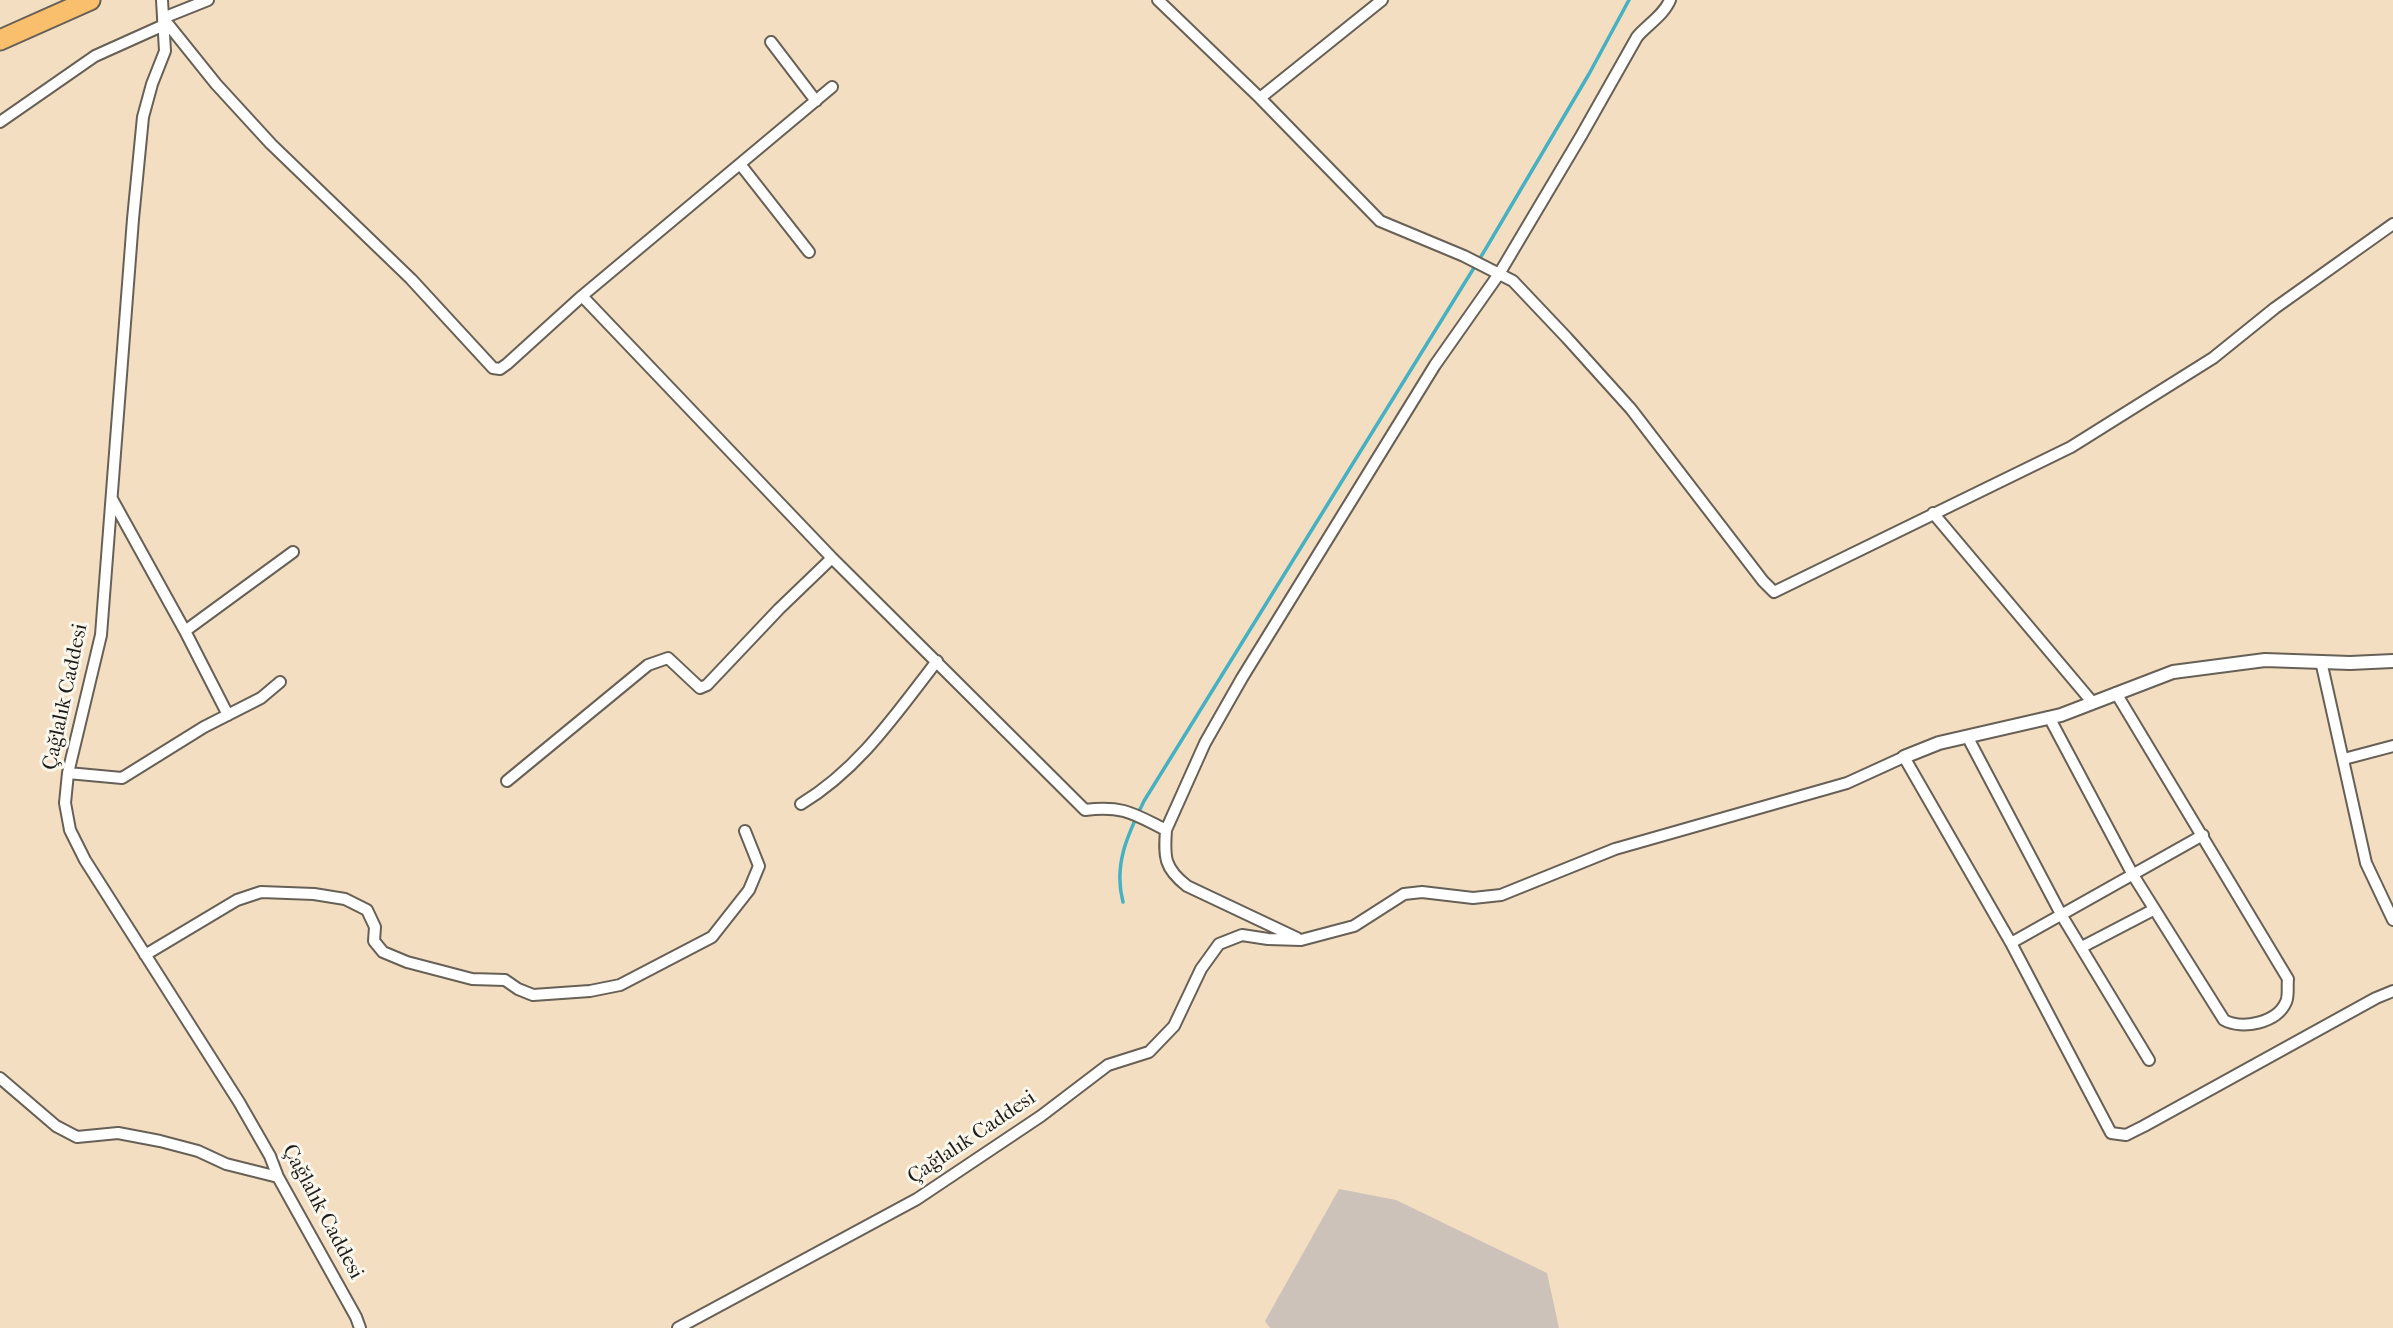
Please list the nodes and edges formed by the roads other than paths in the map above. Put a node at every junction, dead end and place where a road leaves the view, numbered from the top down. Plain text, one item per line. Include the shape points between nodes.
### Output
1 (90, 0) edge
2 (162, 0) edge
3 (208, 0) edge
4 (1158, 0) edge
5 (1382, 0) edge
6 (1670, 0) edge
7 (164, 22) junction
8 (0, 40) edge
9 (772, 42) dead end
10 (832, 87) dead end
11 (1260, 98) junction
12 (816, 102) junction
13 (0, 122) edge
14 (740, 164) junction
15 (2393, 225) edge
16 (809, 252) dead end
17 (1495, 271) junction
18 (582, 296) junction
19 (112, 499) junction
20 (1933, 513) junction
21 (293, 552) dead end
22 (832, 558) junction
23 (185, 631) junction
24 (2321, 661) junction
25 (2393, 661) edge
26 (937, 662) junction
27 (280, 682) dead end
28 (2116, 693) junction
29 (2093, 703) junction
30 (228, 715) junction
31 (2049, 717) junction
32 (1967, 736) junction
33 (2393, 746) edge
34 (1904, 757) junction
35 (2344, 759) junction
36 (68, 773) junction
37 (507, 781) dead end
38 (801, 804) dead end
39 (1166, 830) junction
40 (745, 831) dead end
41 (2203, 835) junction
42 (2133, 875) junction
43 (2153, 910) junction
44 (2062, 916) junction
45 (2393, 920) edge
46 (1301, 940) junction
47 (2011, 943) junction
48 (2082, 947) junction
49 (145, 955) junction
50 (2393, 991) edge
51 (2149, 1060) dead end
52 (0, 1078) edge
53 (278, 1177) junction
54 (360, 1328) edge
55 (678, 1328) edge

1 - 8 highway
2 - 7 street, Çağlalık Caddesi
3 - 7 street
4 - 11 street
5 - 11 street
6 - 17 street via 1637,37
7 - 13 street via 96,56
7 - 18 street via 271,144 411,279 493,368 500,369
7 - 19 street, Çağlalık Caddesi via 165,51 143,117
9 - 12 street
10 - 12 street
11 - 17 street via 1380,221
12 - 14 street
14 - 16 street
14 - 18 street
15 - 20 street via 2213,358 2082,440
17 - 20 street via 1522,290 1622,399 1774,592
17 - 39 street via 1242,678 1205,743
18 - 22 street
19 - 23 street
19 - 36 street, Çağlalık Caddesi via 101,635
20 - 29 street
21 - 23 street
22 - 26 street
22 - 37 street via 707,685 700,688 668,659 648,665
23 - 30 street
24 - 25 street
24 - 28 street via 2205,666 2173,672
24 - 35 street
26 - 38 street via 848,769
26 - 39 street via 1085,810 1122,809
27 - 30 street
28 - 29 street
28 - 41 street
29 - 31 street
30 - 36 street via 122,778
31 - 32 street
31 - 42 street
32 - 34 street
32 - 44 street
33 - 35 street
34 - 46 street via 1847,783 1615,849 1501,895 1404,894 1354,926
34 - 47 street
35 - 45 street via 2366,863
36 - 49 street, Çağlalık Caddesi via 65,803 70,830
39 - 46 street via 1164,857 1187,886
40 - 49 street via 758,866 749,890 712,937 620,985 533,995 505,980 472,979 407,962 383,952 374,941 375,927 367,911 345,899 314,894 261,892 237,900
41 - 42 street
41 - 43 street via 2288,979 2287,1001 2277,1014 2250,1025 2224,1020
42 - 43 street
42 - 44 street
43 - 48 street
44 - 47 street
44 - 48 street
46 - 55 street, Çağlalık Caddesi via 1241,935 1219,944 1201,969 1174,1026 1149,1052 1108,1065 917,1199
47 - 50 street via 2111,1133 2126,1135
48 - 51 street
49 - 53 street, Çağlalık Caddesi via 239,1102
52 - 53 street via 56,1126 77,1137 118,1133 160,1141
53 - 54 street, Çağlalık Caddesi

